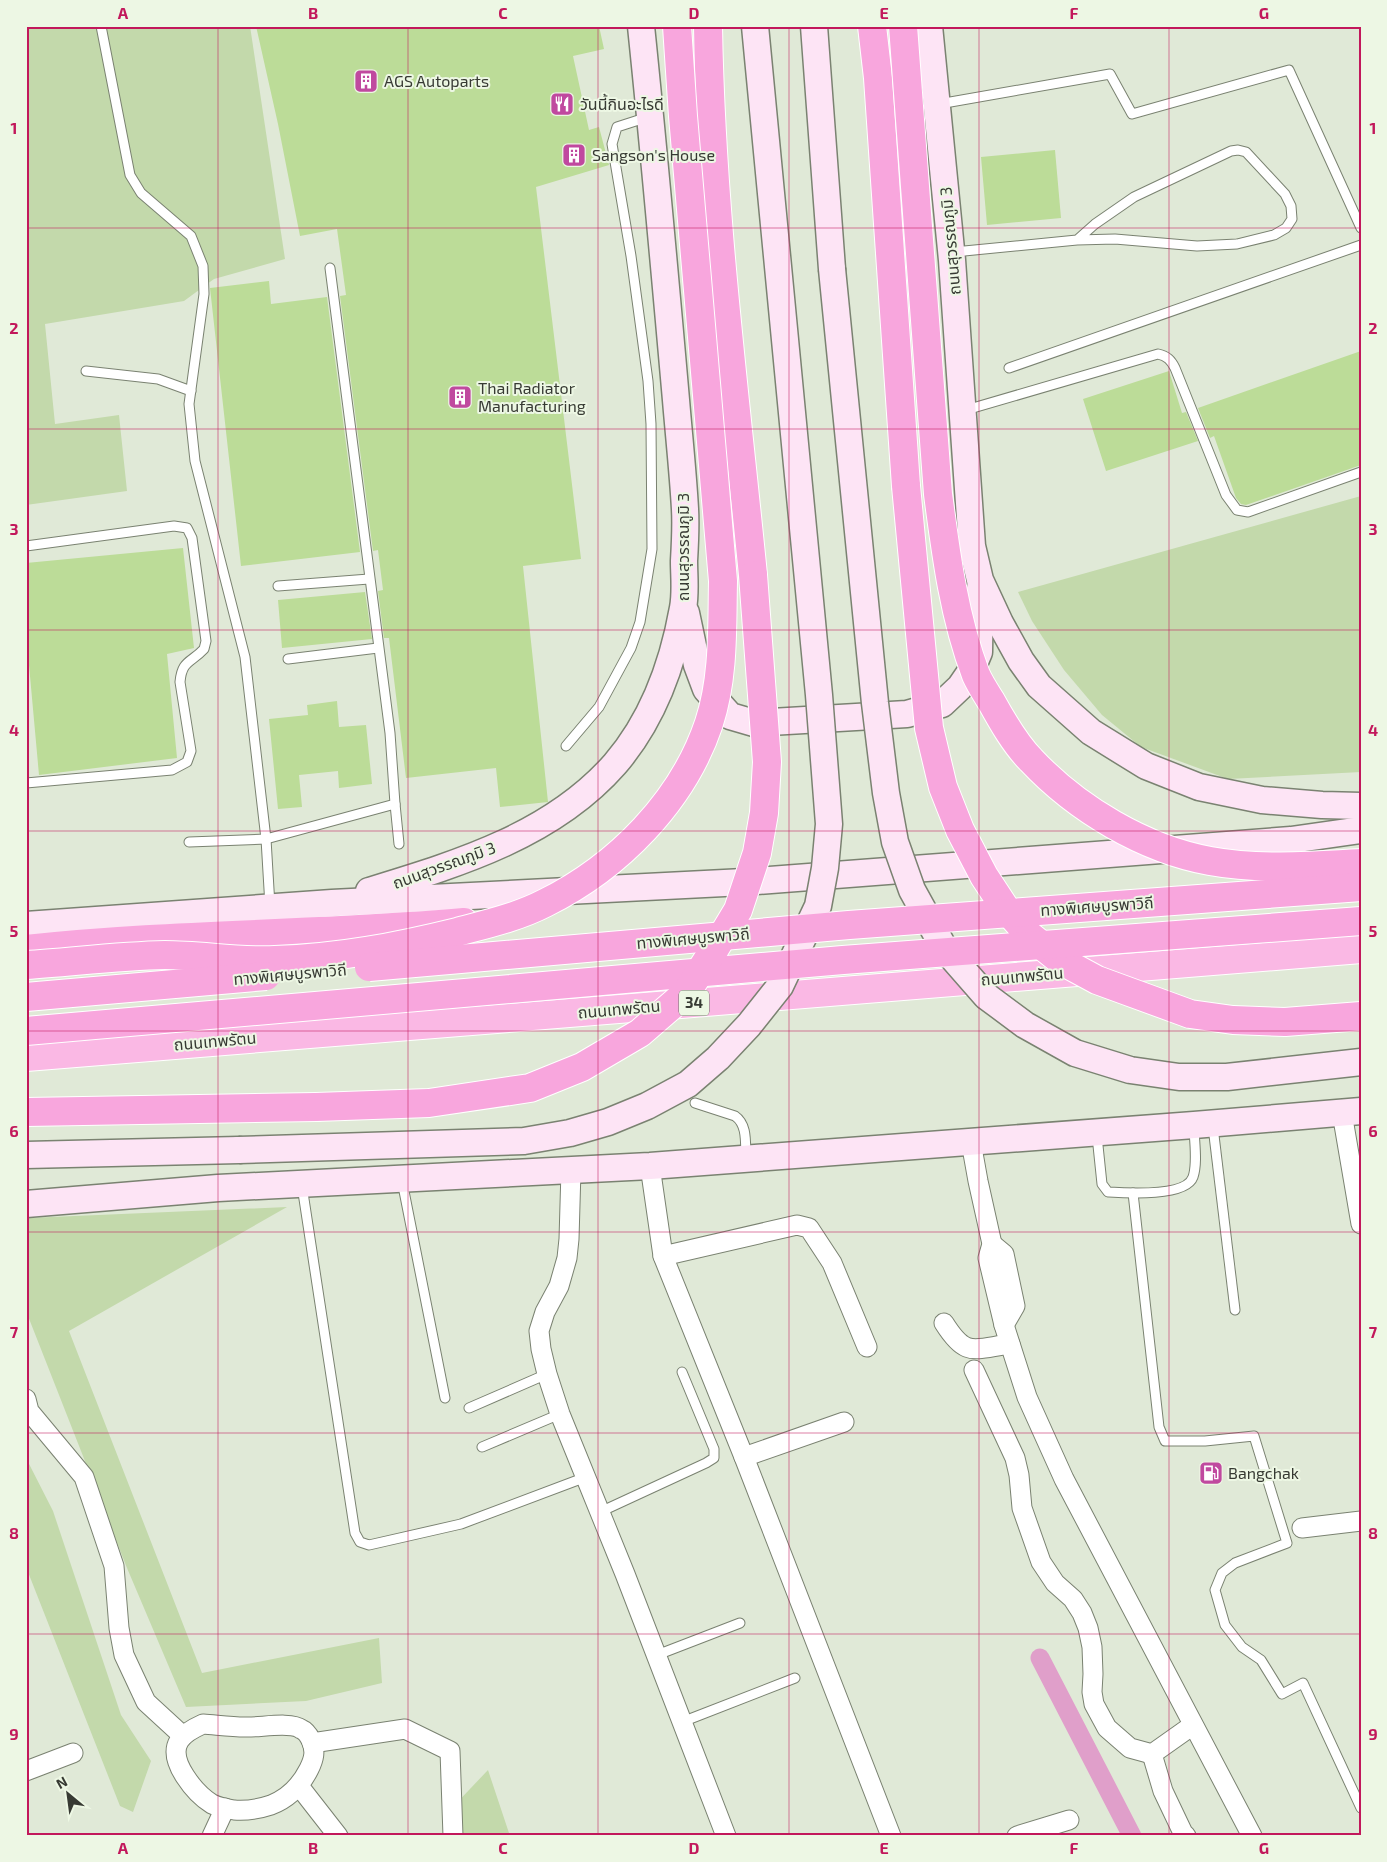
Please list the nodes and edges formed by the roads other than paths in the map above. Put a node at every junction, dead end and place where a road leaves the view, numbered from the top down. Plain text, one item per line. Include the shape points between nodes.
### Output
1 (101, 26) edge
2 (641, 26) edge
3 (677, 26) edge
4 (708, 26) edge
5 (755, 26) edge
6 (814, 26) edge
7 (872, 26) edge
8 (903, 26) edge
9 (929, 26) edge
10 (937, 104) junction
11 (651, 116) junction
12 (1361, 228) edge
13 (1078, 240) junction
14 (1361, 245) edge
15 (952, 252) junction
16 (330, 268) dead end
17 (1009, 368) dead end
18 (86, 371) dead end
19 (191, 391) junction
20 (962, 411) junction
21 (1361, 472) edge
22 (26, 546) edge
23 (369, 579) junction
24 (980, 580) junction
25 (278, 586) dead end
26 (684, 605) junction
27 (378, 648) junction
28 (288, 659) dead end
29 (566, 746) dead end
30 (26, 782) edge
31 (395, 804) junction
32 (1361, 806) edge
33 (1361, 830) edge
34 (266, 839) junction
35 (189, 842) dead end
36 (399, 844) dead end
37 (1361, 863) edge
38 (1361, 887) edge
39 (332, 903) junction
40 (270, 906) junction
41 (516, 915) junction
42 (1361, 921) edge
43 (26, 925) edge
44 (26, 949) edge
45 (1361, 949) edge
46 (26, 965) edge
47 (26, 993) edge
48 (26, 997) edge
49 (1361, 1016) edge
50 (26, 1031) edge
51 (26, 1057) edge
52 (1361, 1062) edge
53 (695, 1103) dead end
54 (26, 1112) edge
55 (1351, 1112) edge
56 (1203, 1125) junction
57 (1096, 1133) junction
58 (971, 1142) junction
59 (26, 1155) edge
60 (746, 1158) junction
61 (650, 1166) junction
62 (571, 1170) junction
63 (401, 1179) junction
64 (302, 1184) junction
65 (1132, 1194) junction
66 (26, 1204) edge
67 (1361, 1224) edge
68 (663, 1256) junction
69 (1235, 1310) dead end
70 (944, 1323) dead end
71 (1010, 1344) junction
72 (867, 1347) dead end
73 (974, 1370) dead end
74 (682, 1372) dead end
75 (547, 1374) junction
76 (445, 1398) dead end
77 (26, 1399) edge
78 (469, 1408) dead end
79 (560, 1414) junction
80 (844, 1422) dead end
81 (482, 1447) dead end
82 (744, 1457) junction
83 (586, 1477) junction
84 (600, 1512) junction
85 (1361, 1521) edge
86 (1302, 1528) dead end
87 (740, 1623) dead end
88 (656, 1655) junction
89 (795, 1678) dead end
90 (682, 1722) junction
91 (1194, 1725) junction
92 (183, 1736) junction
93 (312, 1743) junction
94 (73, 1753) dead end
95 (1152, 1754) junction
96 (26, 1771) edge
97 (299, 1786) junction
98 (225, 1808) junction
99 (1361, 1808) edge
100 (1070, 1820) dead end
101 (212, 1836) edge
102 (338, 1836) edge
103 (453, 1836) edge
104 (726, 1836) edge
105 (890, 1836) edge
106 (1018, 1836) edge
107 (1186, 1836) edge
108 (1252, 1836) edge

1 - 19 lane via 130,175 141,193 191,236 203,266 204,294
2 - 11 main road, ถนนสุวรรณภูมิ 3
3 - 41 highway, bridge via 723,581 722,655 716,692 696,755 662,809 619,853 592,874 545,903
4 - 54 highway, bridge via 716,187 753,575 767,762 764,813 756,853 738,910 714,950 686,993 640,1033 582,1067 530,1088 429,1103
5 - 59 main road, bridge via 829,824 818,906 780,986 749,1025 688,1084 647,1106 570,1133 524,1141
6 - 52 main road, bridge via 832,269 875,704 895,842 912,890 944,948 986,996 1024,1025 1075,1053 1130,1070 1179,1077 1227,1077
7 - 49 highway, bridge via 906,486 929,728 942,787 960,830 1005,908 1030,936 1060,960 1097,980 1190,1014 1233,1020 1285,1022
8 - 37 highway, bridge via 938,494 958,614 977,676 1001,719 1030,760 1064,790 1130,833 1177,853 1210,861 1268,866
9 - 10 main road, ถนนสุวรรณภูมิ 3
10 - 12 lane via 1110,74 1132,114 1289,70
10 - 15 main road, ถนนสุวรรณภูมิ 3
11 - 26 main road, ถนนสุวรรณภูมิ 3 via 685,510
11 - 29 lane via 617,127 612,144 648,381 652,548 640,622 631,648 599,707
13 - 13 lane via 1198,246 1238,244 1286,228 1292,219 1291,206 1285,194 1246,152 1231,151 1134,197
13 - 15 lane
14 - 17 lane
15 - 20 main road, ถนนสุวรรณภูมิ 3
16 - 23 lane
18 - 19 lane via 158,379
19 - 34 lane via 189,404 195,461 245,657
20 - 21 lane via 1158,354 1171,360 1226,495 1237,510 1248,512
20 - 24 main road, ถนนสุวรรณภูมิ 3 via 972,546
22 - 30 lane via 174,526 187,528 192,538 206,640 204,649 184,665 181,673 191,750 187,762 172,770
23 - 25 lane
23 - 27 lane
24 - 26 main road via 979,652 971,670 960,687 942,704 907,714 754,723 730,716 706,689 697,665
24 - 32 main road, ถนนสุวรรณภูมิ 3 via 1021,661 1039,686 1091,732 1146,766 1200,787 1262,800
26 - 39 main road, ถนนสุวรรณภูมิ 3 via 672,660 652,707 615,764 581,797 542,824 496,847 444,868
27 - 28 lane
27 - 31 lane via 390,733
31 - 34 lane
31 - 36 lane
33 - 39 main road via 1291,840 744,882
34 - 35 lane
34 - 40 lane
38 - 47 highway
38 - 48 highway, ทางพิเศษบูรพาวิถี, bridge via 849,925
39 - 40 main road
40 - 43 main road
41 - 44 highway, bridge via 426,925 154,938
41 - 46 highway, bridge via 414,942 335,956 255,961 167,955
42 - 50 highway, ทางพิเศษบูรพาวิถี, bridge via 843,960
45 - 51 highway, ถนนเทพรัตน / 34
53 - 60 lane via 735,1116 742,1122
55 - 56 main road
55 - 67 street
56 - 57 main road
56 - 65 lane via 1192,1180 1172,1190
56 - 69 lane
57 - 58 main road
57 - 65 lane via 1102,1184 1108,1192
58 - 60 main road
58 - 71 street via 992,1244 988,1258
60 - 61 main road
61 - 62 main road
61 - 68 street
62 - 63 main road
62 - 75 street via 567,1258 559,1286 539,1331
63 - 64 main road
63 - 76 lane
64 - 66 main road
64 - 83 lane via 354,1533 360,1542 369,1545 462,1524
65 - 99 lane via 1159,1427 1165,1441 1254,1436 1287,1542 1235,1563 1222,1573 1215,1590 1225,1625 1242,1646 1261,1660 1282,1694 1303,1683
68 - 72 street via 797,1225 809,1228 832,1263
68 - 82 street
70 - 71 street via 955,1340 971,1349
71 - 91 street via 1027,1396 1050,1449
73 - 95 street via 1014,1458 1022,1508 1041,1562 1055,1583 1073,1599 1088,1628 1094,1704 1107,1728 1130,1748
74 - 84 lane via 714,1449 714,1458
75 - 78 lane
75 - 79 street
77 - 92 street via 30,1411 84,1477 114,1566 118,1628 124,1655 146,1702
79 - 81 lane
79 - 83 street
80 - 82 street
82 - 105 street
83 - 84 street
84 - 88 street
85 - 86 street
87 - 88 lane
88 - 90 street
89 - 90 lane
90 - 104 street
91 - 95 street
91 - 108 street
92 - 93 street via 203,1724 246,1727 290,1725 301,1728
92 - 98 street via 176,1748 182,1772 200,1794
93 - 97 street via 315,1752 312,1762
93 - 103 street via 406,1729 450,1750
94 - 96 street
95 - 107 street via 1163,1791
97 - 98 street via 278,1802 260,1808
97 - 102 street
98 - 101 street
100 - 106 street

